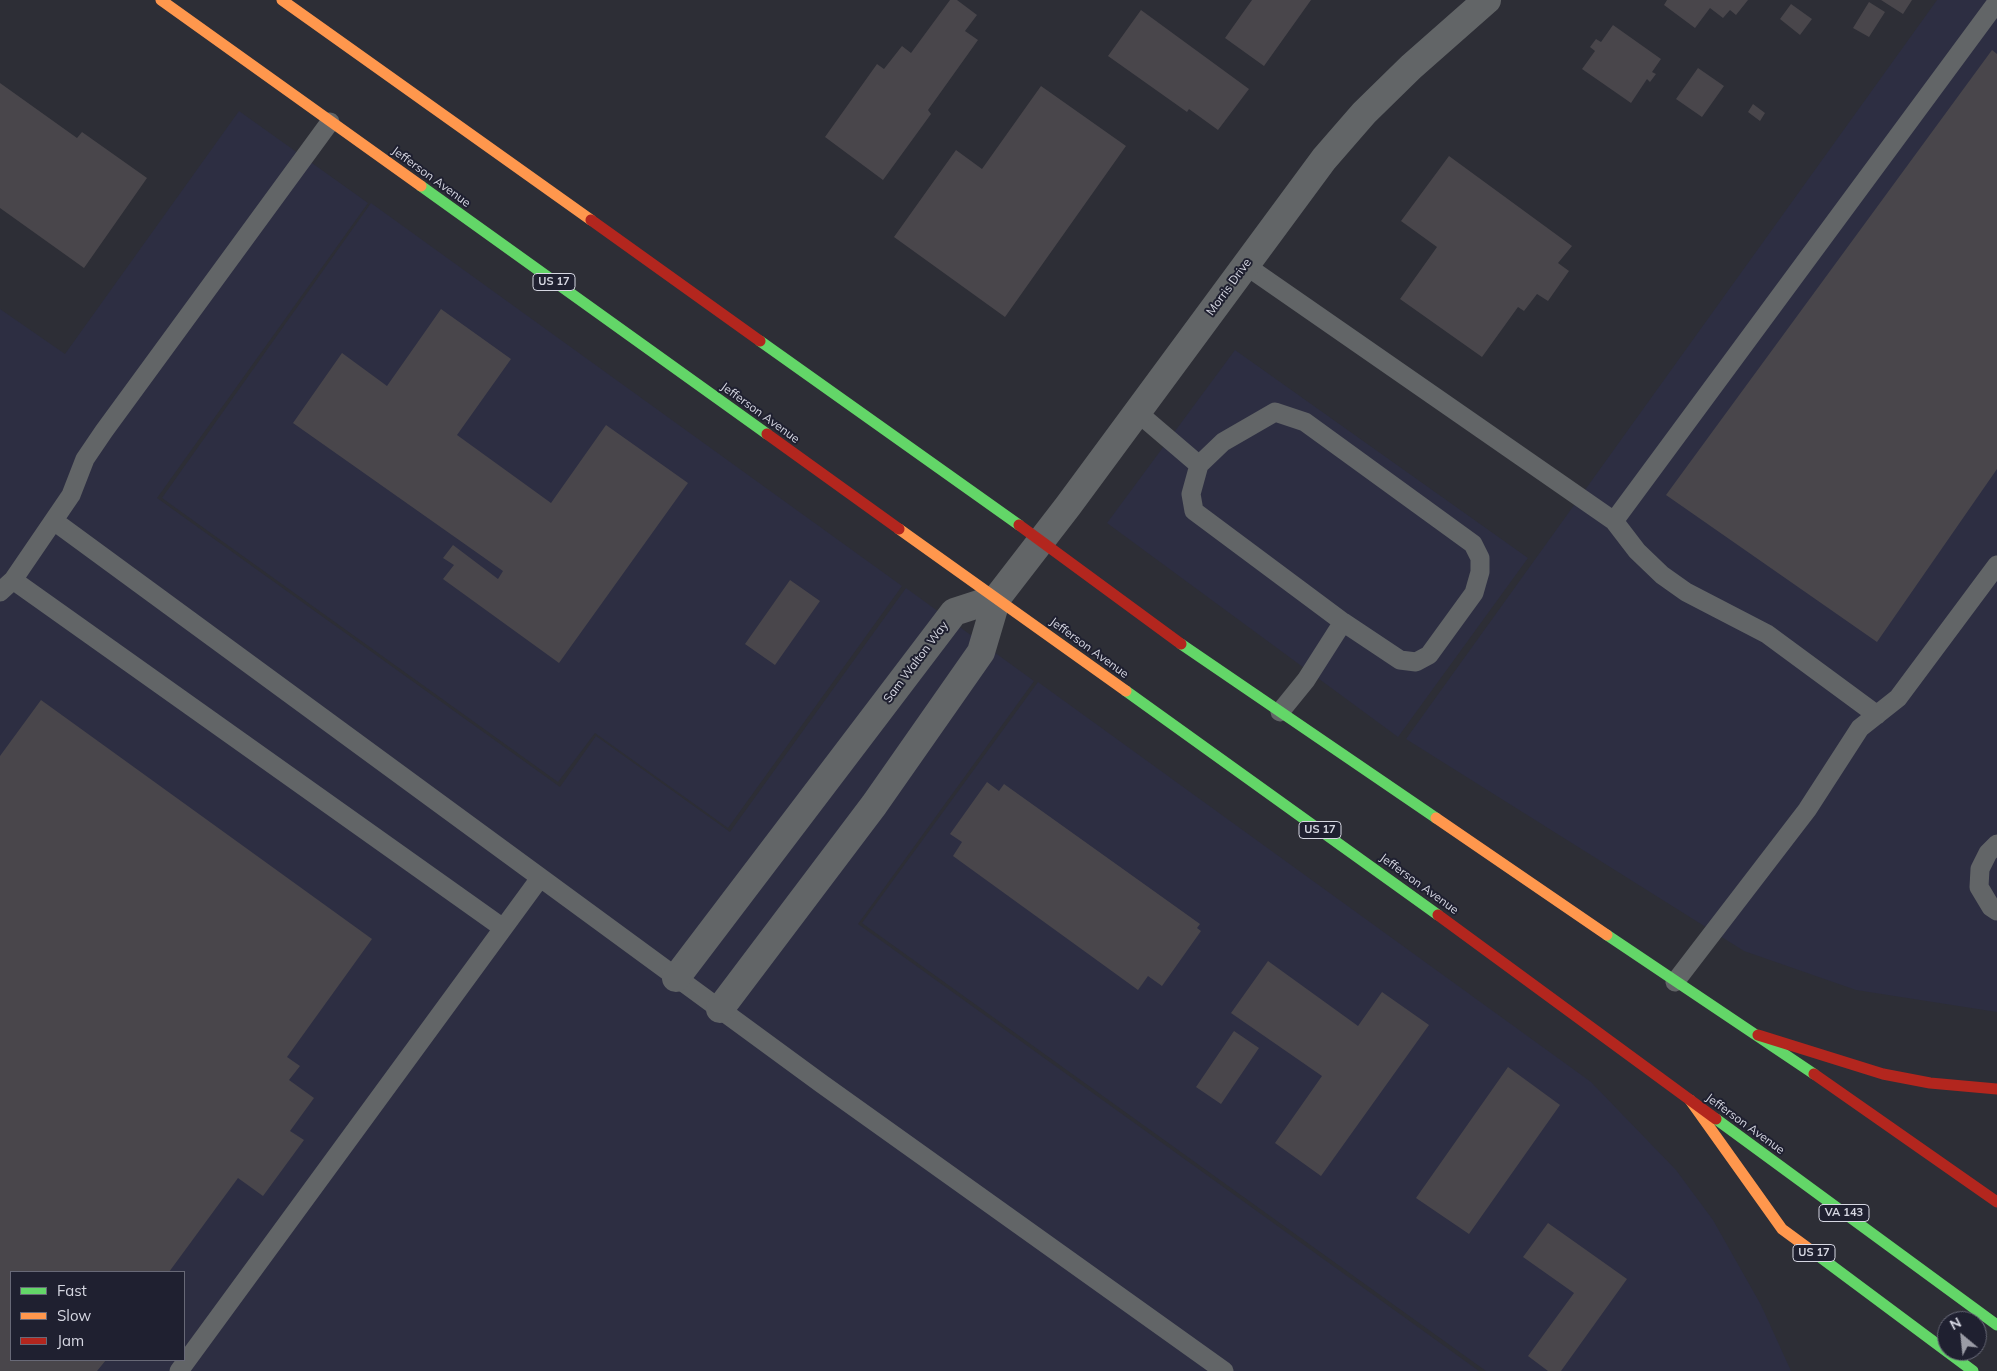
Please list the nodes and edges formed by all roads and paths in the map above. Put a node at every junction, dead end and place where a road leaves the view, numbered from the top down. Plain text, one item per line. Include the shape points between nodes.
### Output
1 (161, 0) edge
2 (282, 0) edge
3 (1487, 0) edge
4 (1997, 2) edge
5 (330, 122) junction
6 (1245, 265) junction
7 (1137, 412) junction
8 (1199, 465) junction
9 (54, 521) junction
10 (1614, 521) junction
11 (1041, 542) junction
12 (1997, 565) edge
13 (6, 586) edge
14 (996, 598) junction
15 (1343, 622) junction
16 (1280, 712) junction
17 (1877, 715) junction
18 (1997, 844) edge
19 (540, 878) junction
20 (1997, 912) edge
21 (503, 928) junction
22 (676, 978) junction
23 (1675, 982) junction
24 (720, 1010) junction
25 (1758, 1035) junction
26 (1997, 1089) edge
27 (1690, 1100) junction
28 (1997, 1202) edge
29 (1997, 1325) edge
30 (179, 1371) edge
31 (1224, 1371) edge
32 (1973, 1371) edge

1 - 5 main road, Jefferson Avenue / US 17
2 - 11 main road
3 - 6 street, Morris Drive via 1411,66 1364,113 1324,159
4 - 10 lane
5 - 9 lane via 104,431 85,459 71,496
5 - 14 main road, Jefferson Avenue / US 17
6 - 7 street, Morris Drive
6 - 10 lane
7 - 8 lane
7 - 11 street, Morris Drive
8 - 15 lane via 1190,494 1194,511
8 - 15 lane via 1223,442 1275,412 1305,422 1472,544 1480,558 1474,593 1429,655 1416,662 1400,660
9 - 13 lane
9 - 19 lane
10 - 17 lane via 1662,576 1686,592 1768,634
11 - 14 street, Morris Drive
11 - 16 main road
12 - 17 lane via 1898,698
13 - 21 lane
14 - 22 street, Sam Walton Way via 954,612
14 - 24 street via 981,652 874,805
14 - 27 main road, Jefferson Avenue / US 17
15 - 16 lane via 1306,680
16 - 23 main road
17 - 23 lane via 1860,728 1807,810
18 - 20 lane via 1980,869 1979,887 1990,907
19 - 21 lane
19 - 22 lane
21 - 30 lane
22 - 24 lane
23 - 25 main road
24 - 31 lane
25 - 26 main road via 1883,1074 1930,1084
25 - 28 main road
27 - 29 main road, Jefferson Avenue / VA 143
27 - 32 main road, US 17 via 1782,1229

